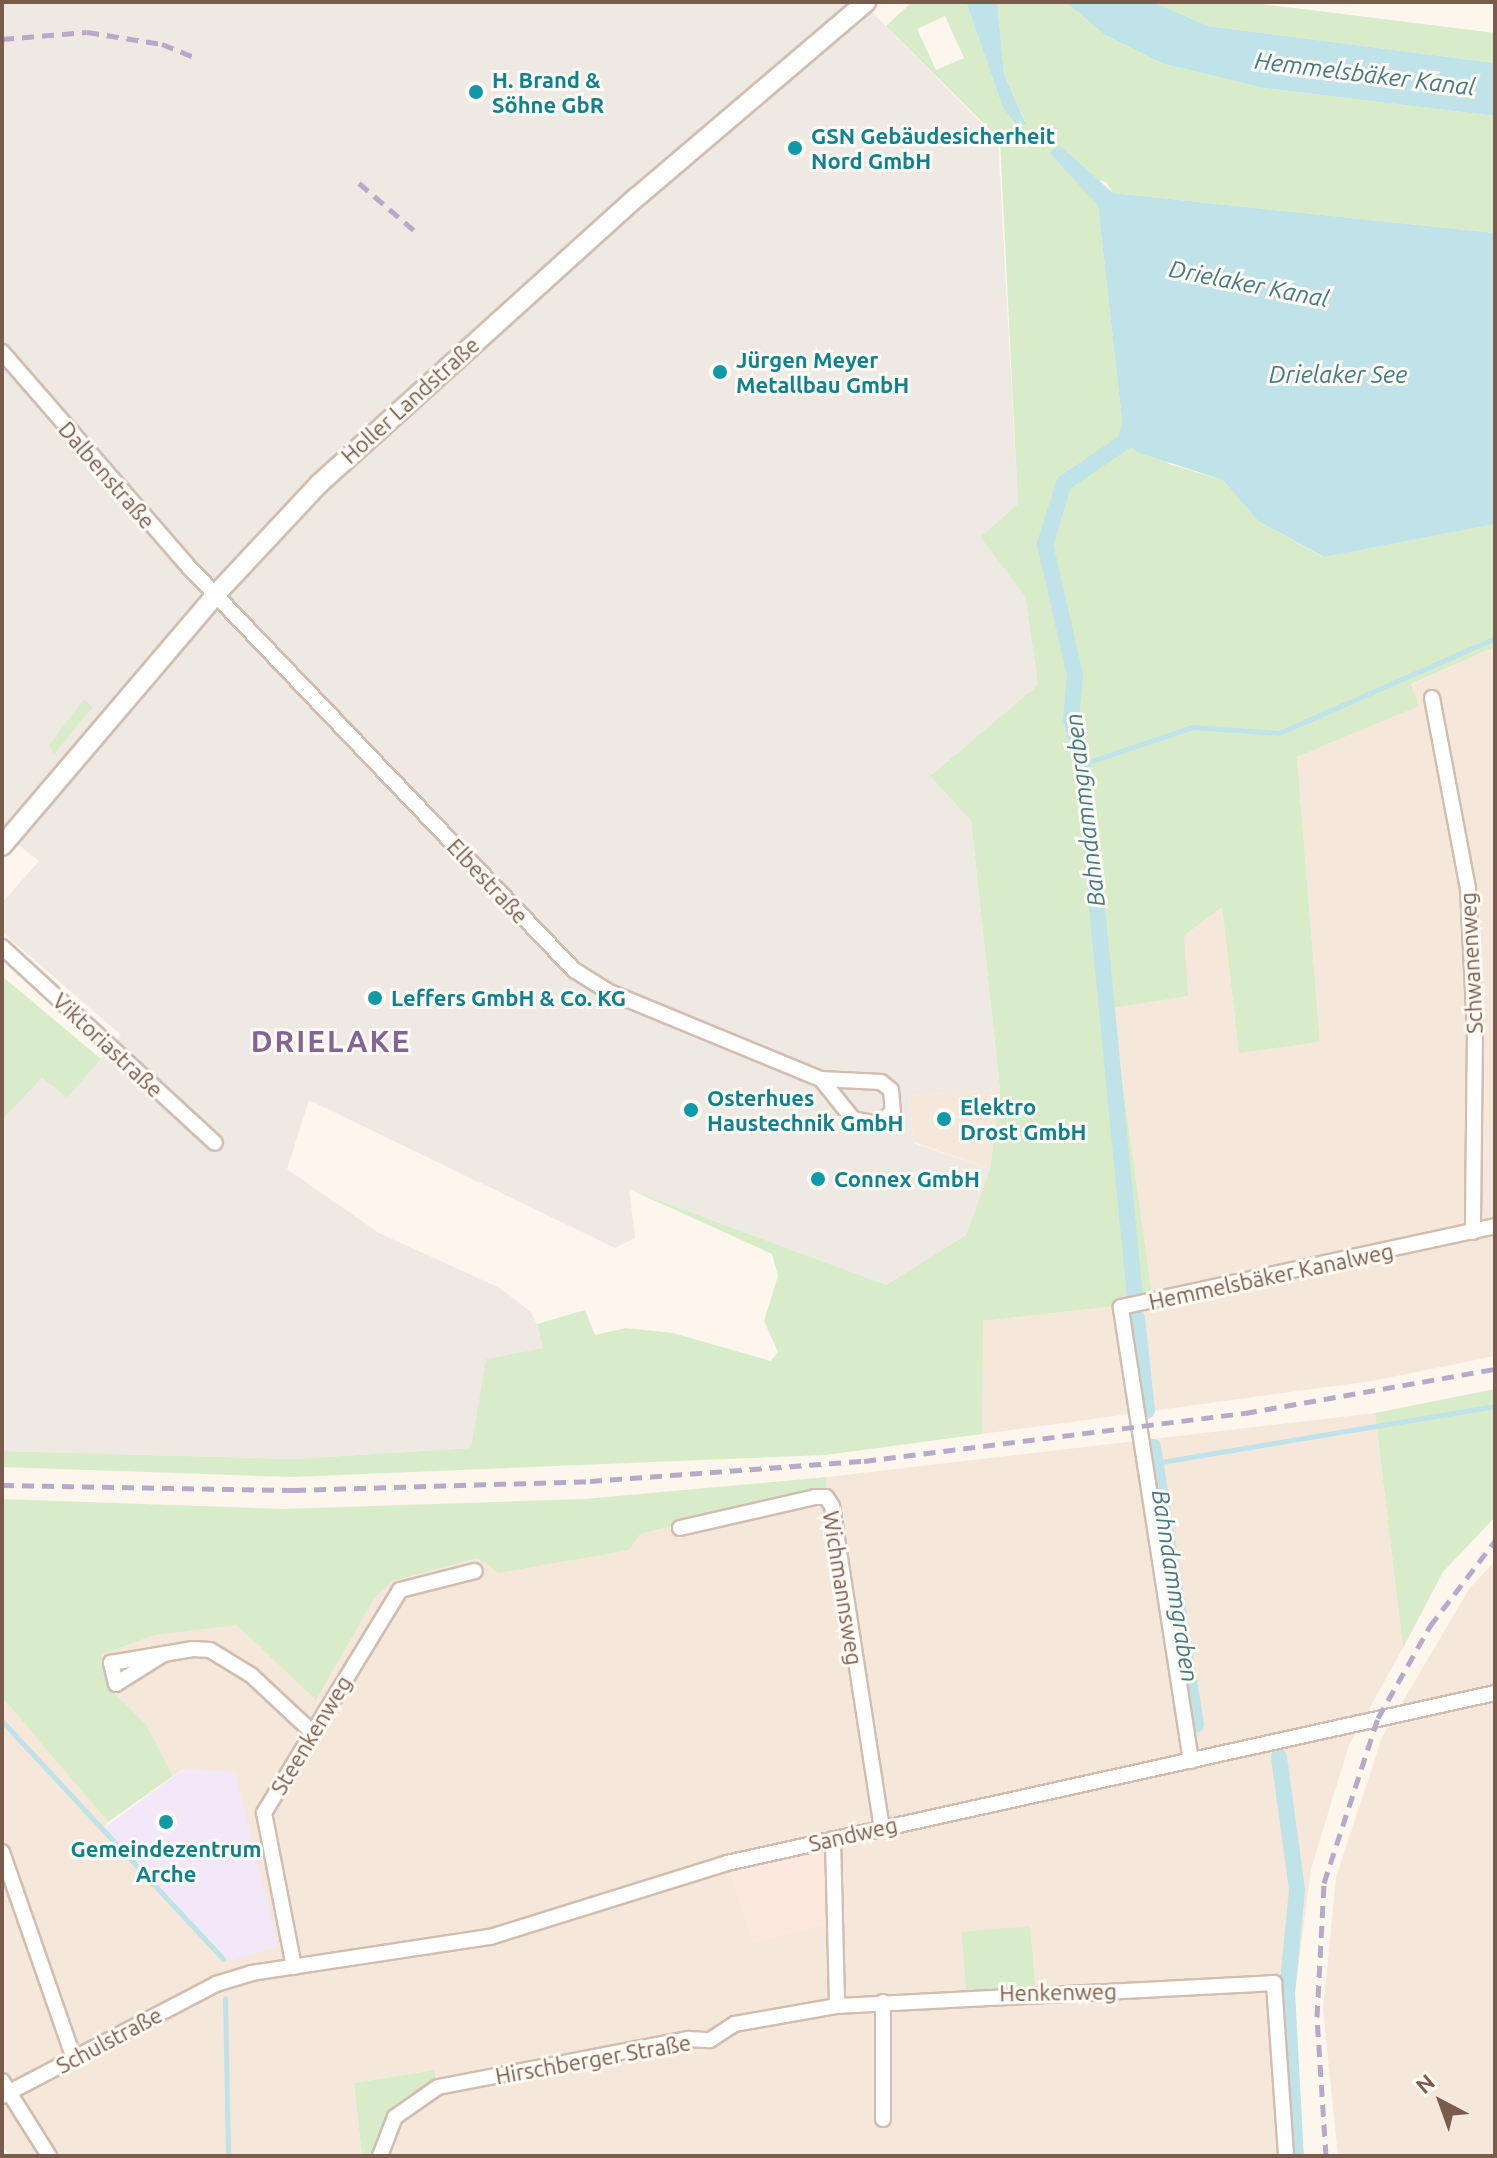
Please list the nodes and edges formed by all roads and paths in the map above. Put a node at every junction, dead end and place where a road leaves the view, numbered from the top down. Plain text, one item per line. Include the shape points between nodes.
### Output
1 (866, 2) edge
2 (2, 352) edge
3 (217, 593) junction
4 (1432, 698) dead end
5 (2, 846) edge
6 (2, 947) edge
7 (821, 1079) junction
8 (215, 1143) dead end
9 (1495, 1226) edge
10 (1473, 1232) junction
11 (680, 1528) dead end
12 (475, 1571) dead end
13 (162, 1655) dead end
14 (1495, 1693) edge
15 (312, 1732) junction
16 (1191, 1761) junction
17 (882, 1828) junction
18 (833, 1839) junction
19 (2, 1852) edge
20 (294, 1967) junction
21 (216, 1984) joint
22 (883, 2002) junction
23 (837, 2006) junction
24 (74, 2059) junction
25 (6, 2089) edge
26 (883, 2119) dead end
27 (49, 2156) edge
28 (380, 2156) edge
29 (1286, 2156) edge

1 - 3 main road, Holler Landstraße via 412,398 319,484
2 - 3 street, Dalbenstraße via 118,490
3 - 5 main road, Holler Landstraße
3 - 7 street, Elbestraße via 574,970 607,991
4 - 10 street, Schwanenweg via 1468,888 1475,1030
6 - 8 street, Viktoriastraße
7 - 7 street, Elbestraße via 881,1082 891,1090 893,1111 879,1124 853,1119
9 - 10 street, Hemmelsbäker Kanalweg
10 - 16 street, Hemmelsbäker Kanalweg via 1121,1307
11 - 17 street, Wichmannsweg via 826,1497 832,1506
12 - 15 street, Steenkenweg via 400,1590
13 - 15 street via 193,1649 227,1659
14 - 16 street, Sandweg
15 - 20 street, Steenkenweg via 264,1813
16 - 17 street, Sandweg
17 - 18 street, Sandweg
18 - 20 street, Sandweg via 655,1882 490,1937
18 - 23 street
19 - 24 street
20 - 21 street, Sandweg
21 - 24 street, Schulstraße
22 - 23 street, Henkenweg
22 - 26 street
22 - 29 street, Henkenweg via 1274,1983
23 - 28 street, Hirschberger Straße via 735,2024 710,2040 688,2039 438,2087 395,2117
24 - 25 street, Schulstraße
25 - 27 street

